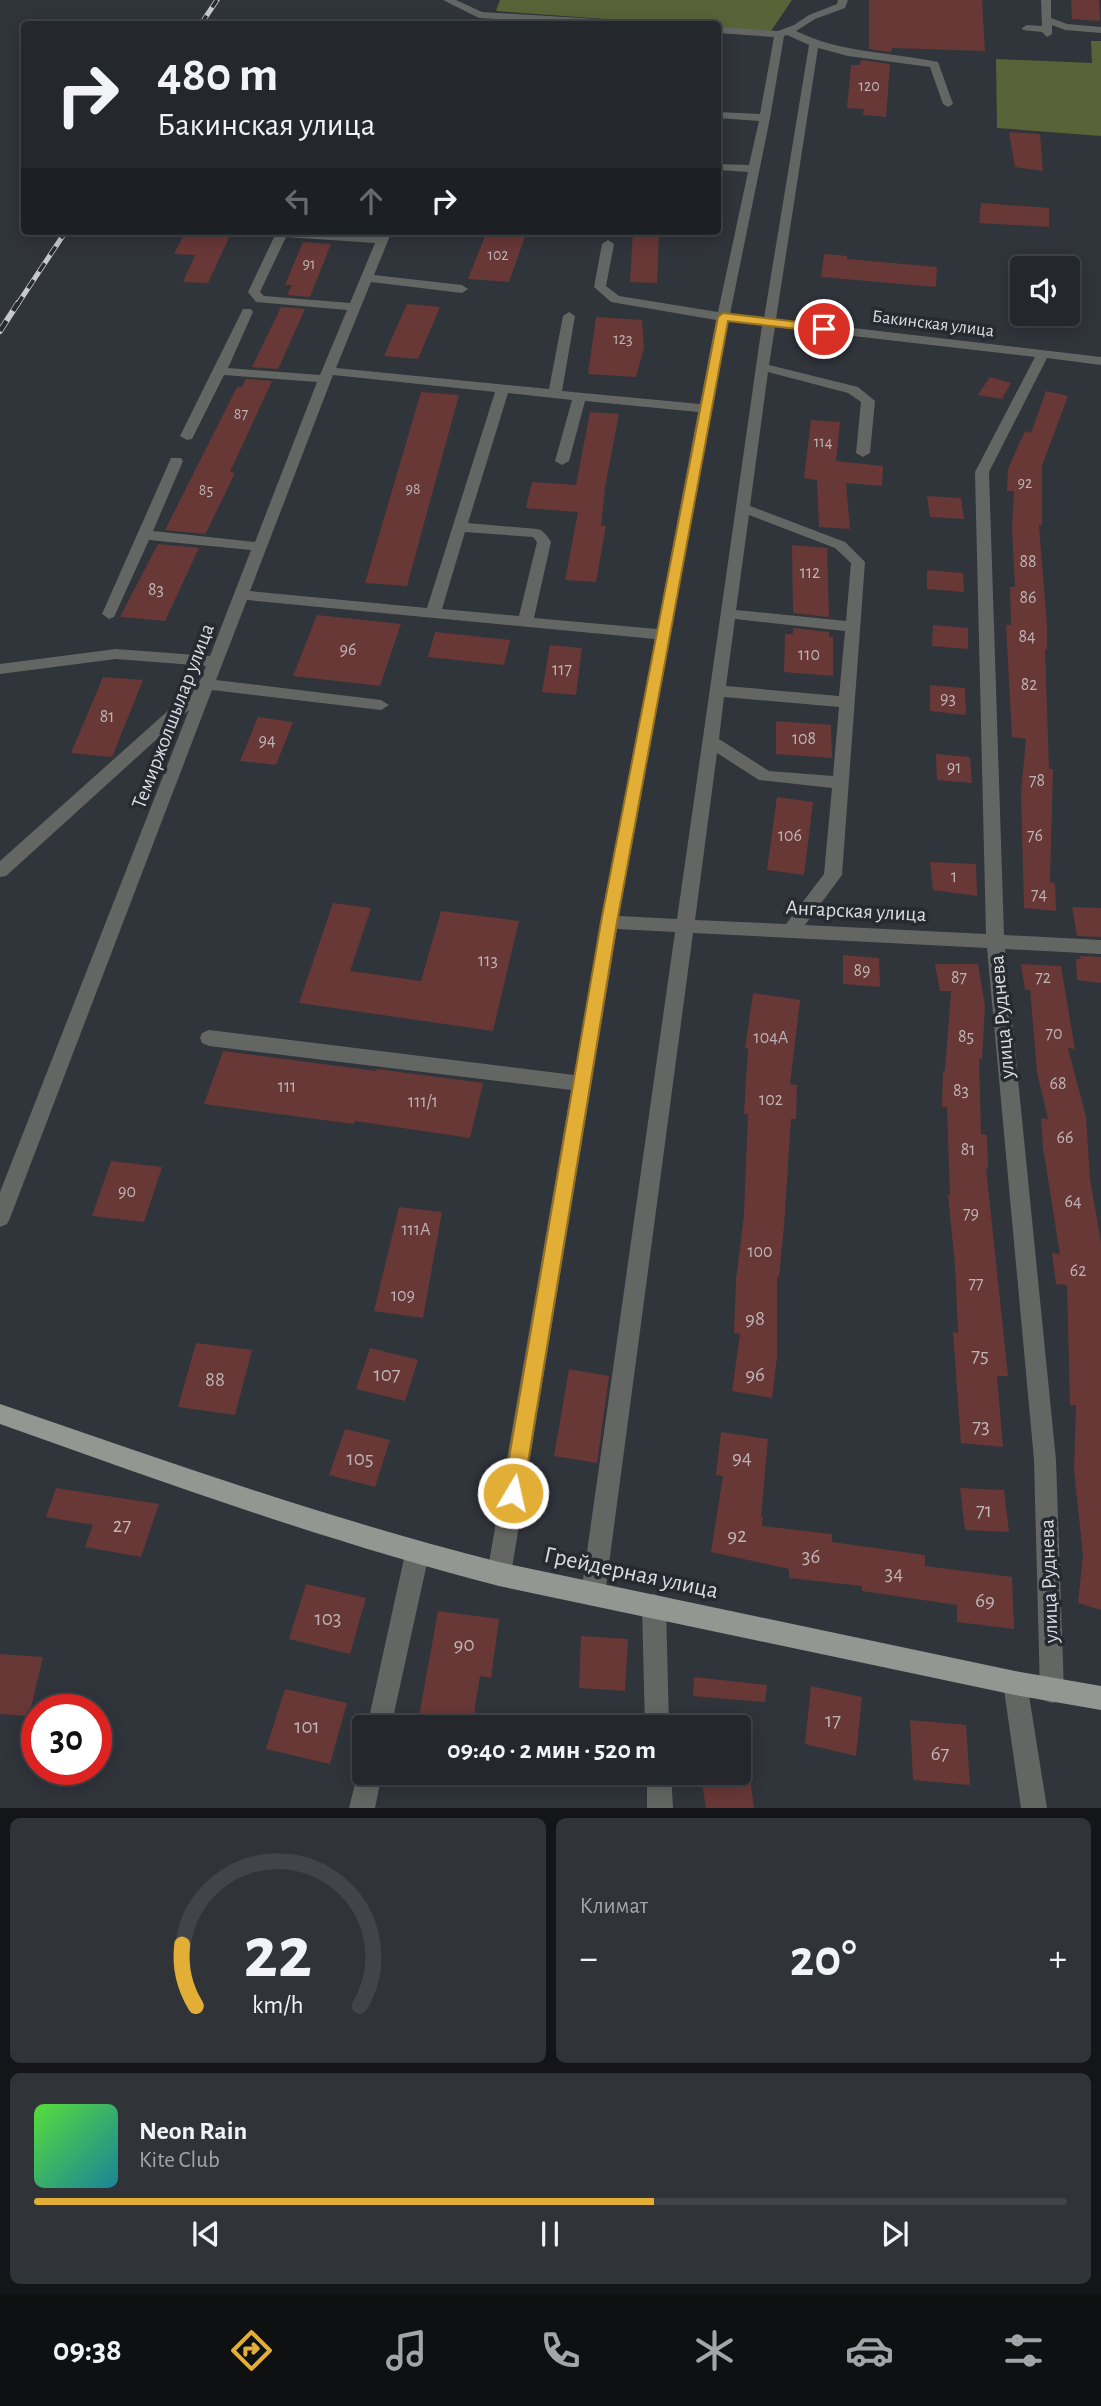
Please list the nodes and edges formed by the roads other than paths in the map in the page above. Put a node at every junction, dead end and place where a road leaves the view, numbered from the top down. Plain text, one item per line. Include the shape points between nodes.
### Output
1 (448, 0) edge
2 (483, 0) edge
3 (843, 0) edge
4 (1046, 0) edge
5 (477, 18) edge
6 (544, 21) edge
7 (1027, 28) dead end
8 (1047, 28) junction
9 (721, 30) edge
10 (1101, 30) edge
11 (783, 33) junction
12 (814, 44) junction
13 (948, 104) dead end
14 (721, 115) edge
15 (765, 118) junction
16 (721, 167) edge
17 (754, 169) junction
18 (281, 235) edge
19 (358, 235) edge
20 (384, 236) edge
21 (608, 244) dead end
22 (366, 278) junction
23 (462, 289) dead end
24 (354, 307) junction
25 (247, 312) dead end
26 (569, 316) dead end
27 (723, 317) junction
28 (769, 322) junction
29 (1042, 355) junction
30 (1101, 361) edge
31 (762, 367) junction
32 (220, 371) junction
33 (326, 375) junction
34 (503, 388) junction
35 (555, 393) junction
36 (580, 396) junction
37 (706, 409) junction
38 (187, 436) dead end
39 (863, 453) dead end
40 (176, 461) dead end
41 (562, 461) dead end
42 (743, 509) junction
43 (460, 527) junction
44 (144, 535) junction
45 (261, 547) junction
46 (243, 595) junction
47 (432, 613) junction
48 (109, 614) dead end
49 (729, 614) junction
50 (525, 622) junction
51 (853, 627) junction
52 (664, 635) junction
53 (216, 662) junction
54 (0, 669) edge
55 (208, 684) junction
56 (718, 691) junction
57 (847, 702) junction
58 (381, 705) dead end
59 (711, 742) junction
60 (841, 783) junction
61 (0, 871) edge
62 (609, 922) junction
63 (685, 926) junction
64 (791, 931) junction
65 (995, 940) junction
66 (1101, 947) edge
67 (209, 1038) dead end
68 (582, 1084) junction
69 (0, 1218) edge
70 (0, 1413) edge
71 (418, 1554) junction
72 (499, 1574) junction
73 (593, 1594) junction
74 (653, 1606) junction
75 (1015, 1683) junction
76 (1052, 1691) junction
77 (1101, 1698) edge
78 (382, 1715) edge
79 (657, 1715) edge
80 (367, 1785) edge
81 (659, 1785) edge
82 (362, 1808) edge
83 (660, 1808) edge
84 (1034, 1808) edge

1 - 5 street
2 - 5 street
3 - 11 street via 842,6
4 - 8 street
5 - 6 street
7 - 8 street
8 - 10 street
9 - 11 street
11 - 12 street
11 - 15 street
12 - 13 street via 934,64
12 - 28 street
14 - 15 street
15 - 17 street
16 - 17 street
17 - 27 street
18 - 24 street via 254,292 260,299
19 - 20 street
20 - 22 street, Темиржолшылар улица
21 - 27 street, Бакинская улица via 600,287 615,299
22 - 23 street
22 - 24 street, Темиржолшылар улица
24 - 33 street, Темиржолшылар улица
25 - 32 street
26 - 35 street
27 - 28 street, Бакинская улица
27 - 37 street
28 - 29 street, Бакинская улица
28 - 31 street
29 - 30 street, Бакинская улица
29 - 65 street, улица Руднева via 982,472
31 - 39 street via 853,390 868,401
31 - 42 street
32 - 33 street
32 - 38 street
33 - 34 street
33 - 45 street, Темиржолшылар улица
34 - 35 street
34 - 43 street
35 - 36 street
36 - 37 street
36 - 41 street
37 - 52 street
40 - 44 street
42 - 49 street
42 - 51 street via 840,545 858,562
43 - 47 street
43 - 50 street via 537,533 544,542
44 - 45 street
44 - 48 street
45 - 46 street, Темиржолшылар улица
46 - 47 street
46 - 53 street, Темиржолшылар улица
47 - 50 street
49 - 51 street
49 - 56 street
50 - 52 street
51 - 57 street
52 - 62 street
53 - 54 street via 116,654
53 - 55 street, Темиржолшылар улица
55 - 58 street
55 - 61 street
55 - 69 street, Темиржолшылар улица
56 - 57 street
56 - 59 street
57 - 60 street
59 - 60 street via 765,776
59 - 63 street
60 - 64 street via 833,875
62 - 63 street, Ангарская улица
62 - 68 street
63 - 64 street, Ангарская улица
63 - 73 street
64 - 65 street, Ангарская улица
65 - 66 street, Ангарская улица
65 - 76 street, улица Руднева via 1045,1460
67 - 68 street
68 - 72 street
70 - 71 main road, Грейдерная улица via 211,1489
71 - 72 main road, Грейдерная улица
71 - 78 street
72 - 73 main road, Грейдерная улица
73 - 74 main road, Грейдерная улица
74 - 75 main road, Грейдерная улица
74 - 79 street
75 - 76 main road, Грейдерная улица
75 - 84 street
76 - 77 main road, Грейдерная улица
80 - 82 street
81 - 83 street

